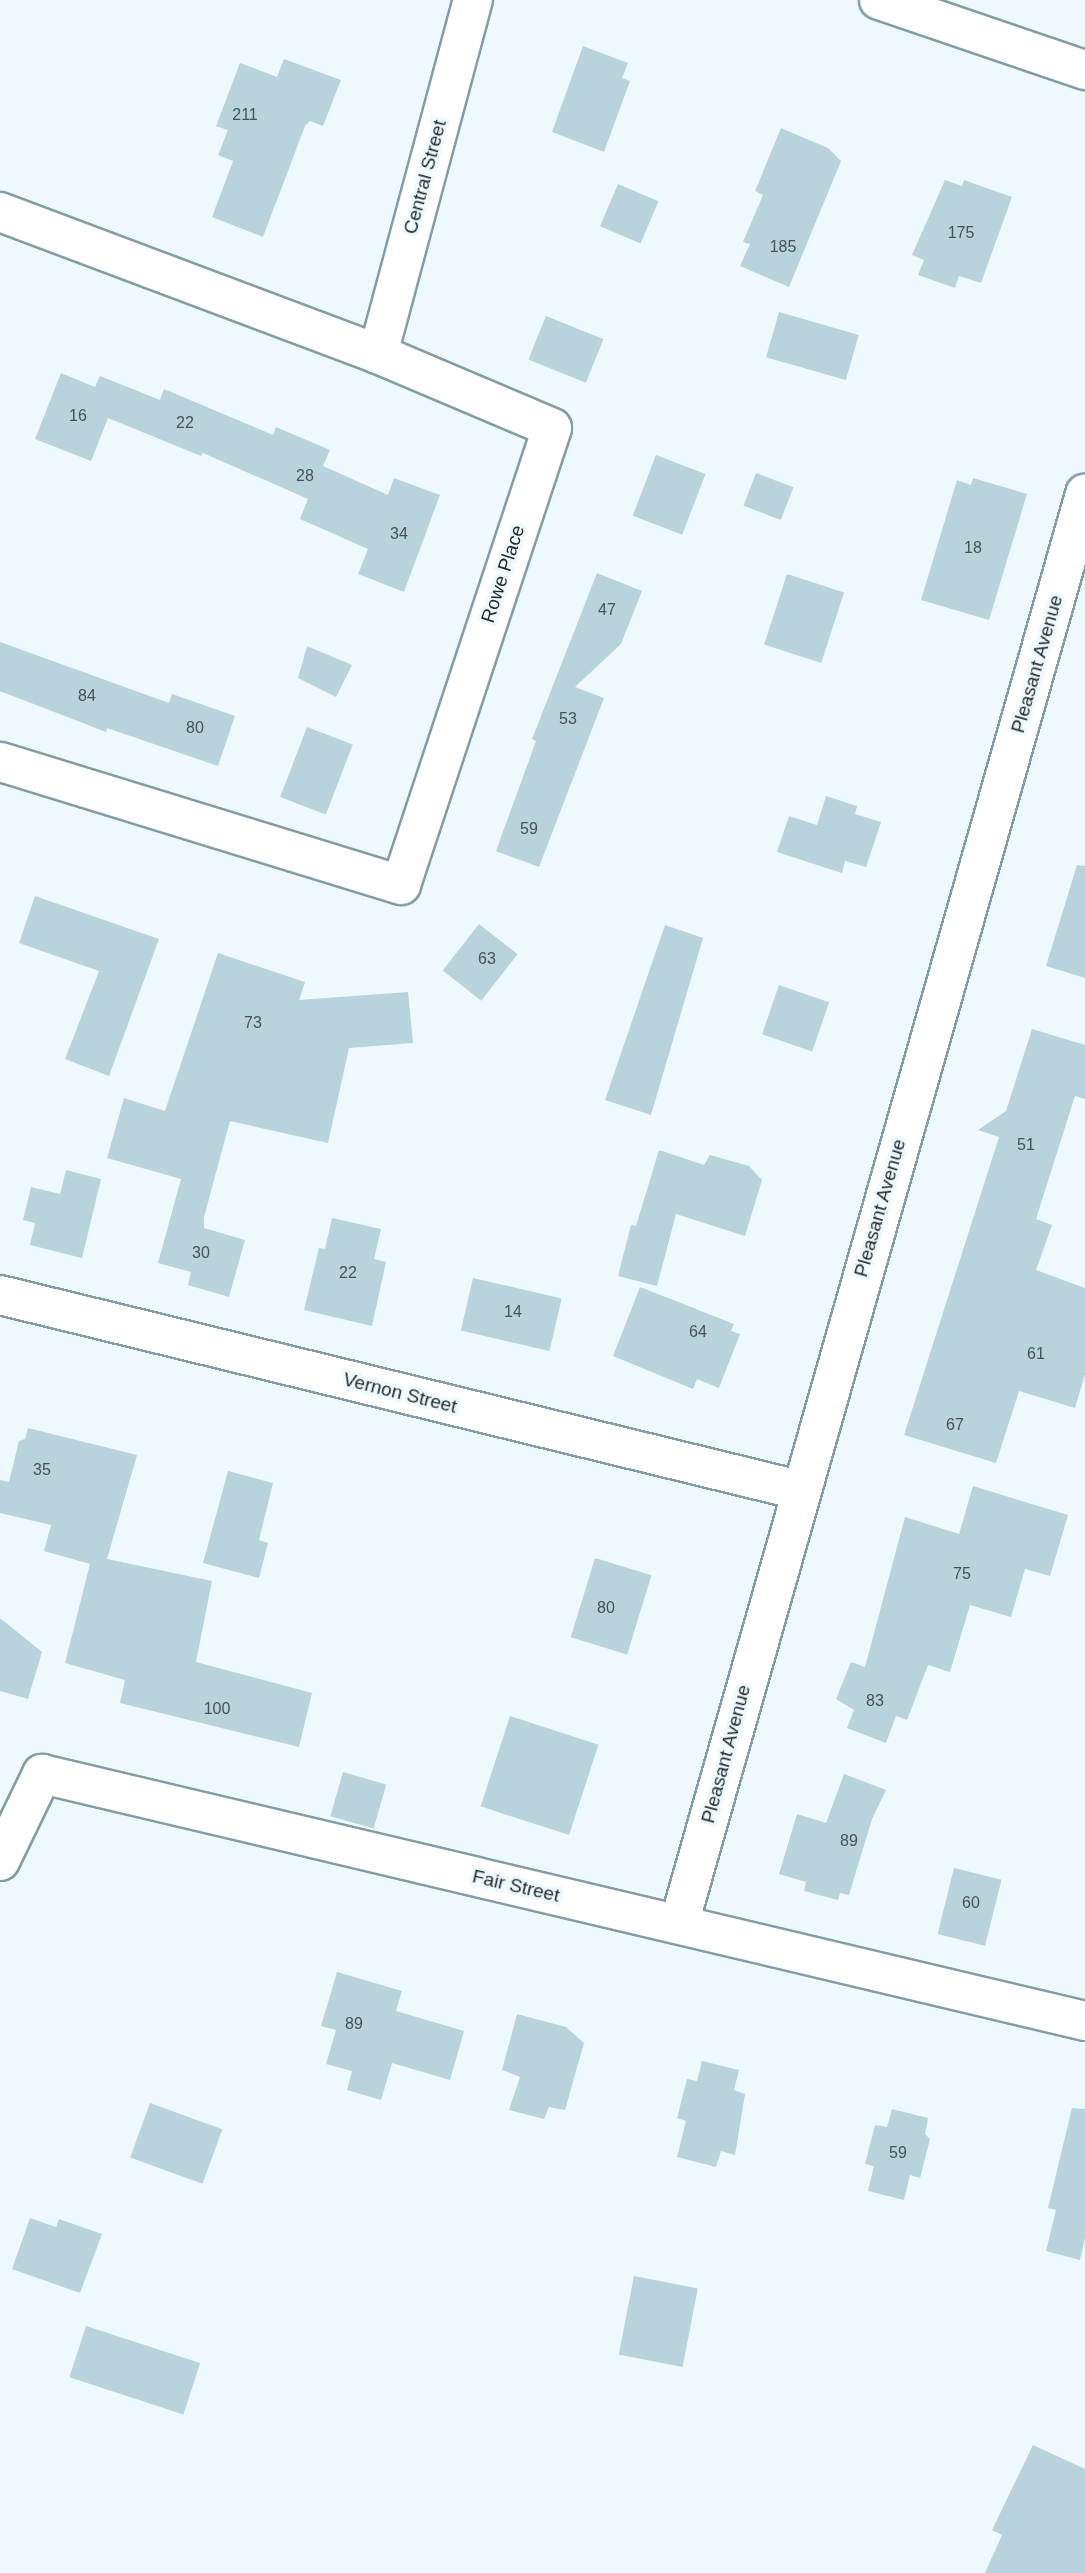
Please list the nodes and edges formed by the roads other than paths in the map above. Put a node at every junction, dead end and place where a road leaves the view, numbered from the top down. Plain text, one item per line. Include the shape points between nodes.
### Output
1 (473, 0) edge
2 (879, 0) edge
3 (1085, 70) edge
4 (0, 212) edge
5 (377, 354) junction
6 (1085, 494) edge
7 (0, 762) edge
8 (0, 1295) edge
9 (799, 1490) junction
10 (0, 1861) edge
11 (679, 1924) junction
12 (1085, 2021) edge

1 - 5 street, Central Street
2 - 3 street
4 - 5 street, Rowe Place
5 - 7 street, Rowe Place via 552,428 401,886
6 - 9 street, Pleasant Avenue
8 - 9 street, Vernon Street
9 - 11 street, Pleasant Avenue
10 - 11 street, Fair Street via 42,1774
11 - 12 street, Fair Street

